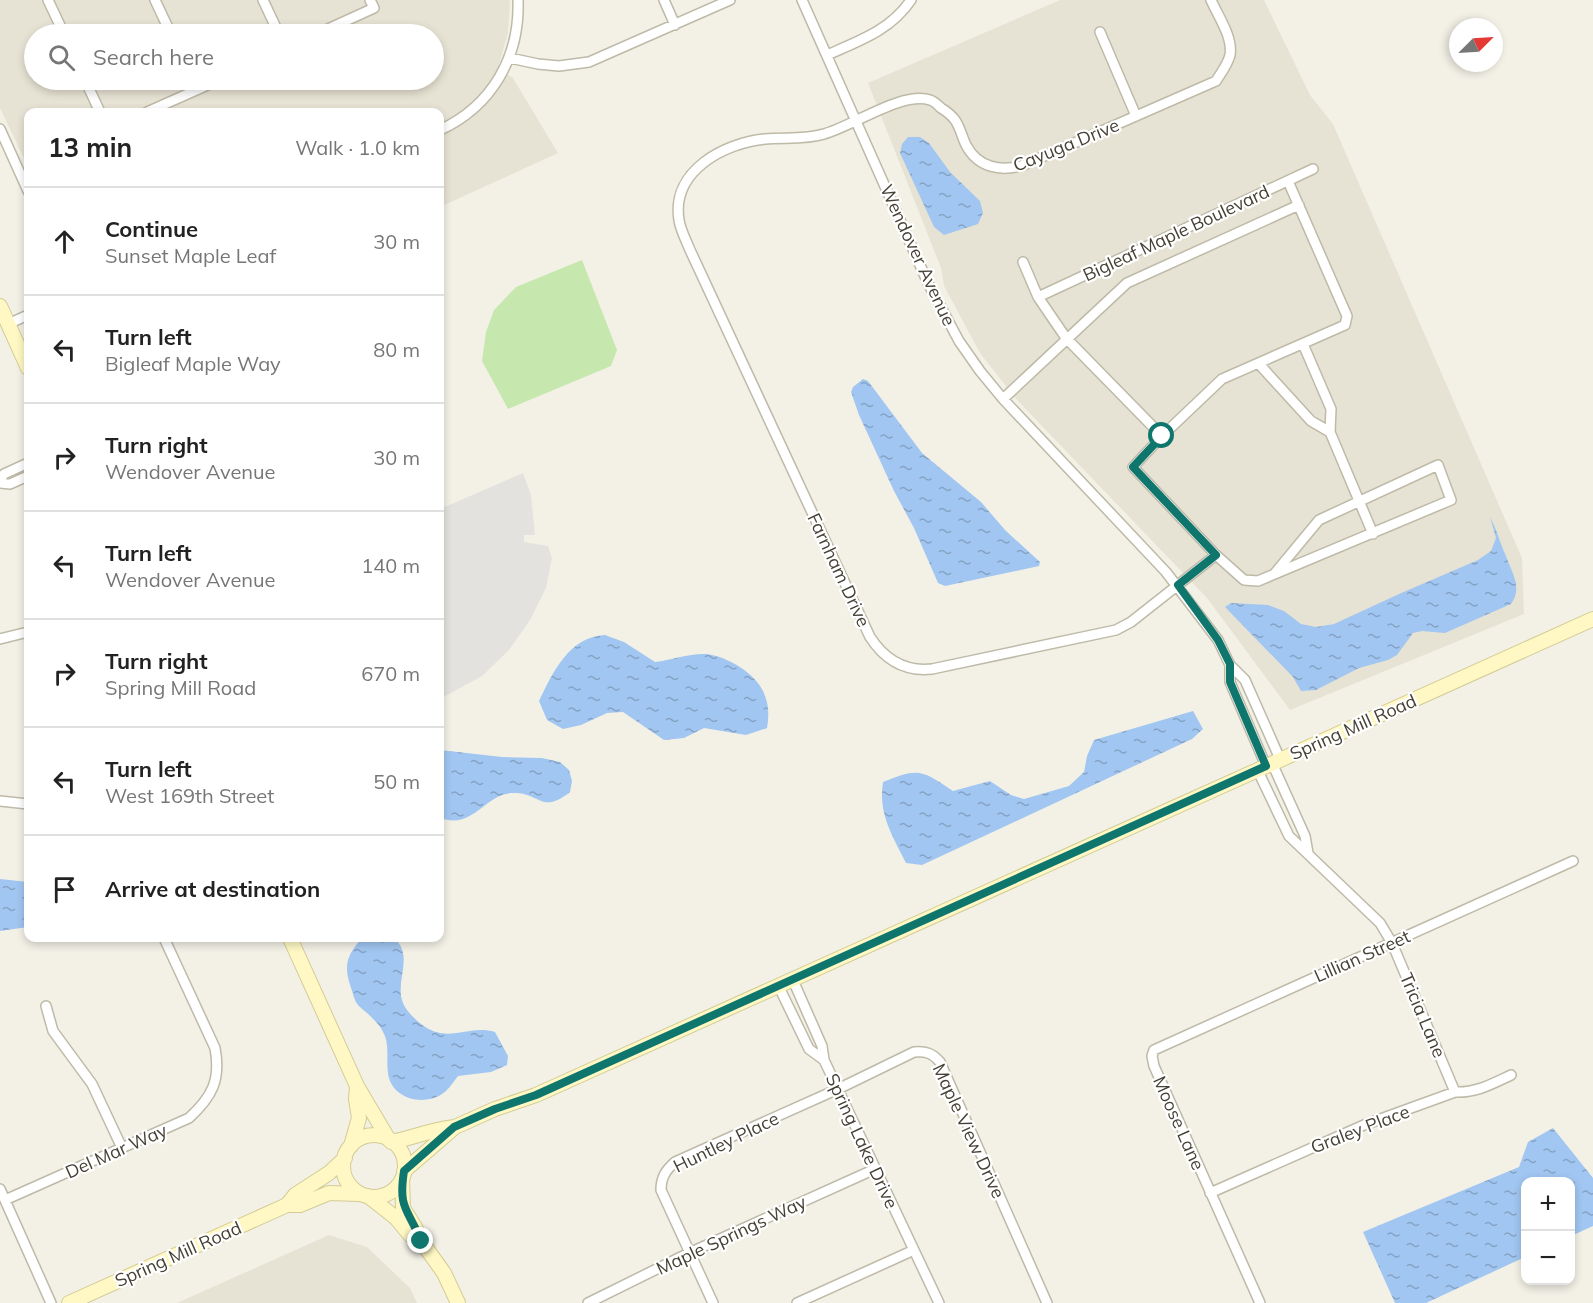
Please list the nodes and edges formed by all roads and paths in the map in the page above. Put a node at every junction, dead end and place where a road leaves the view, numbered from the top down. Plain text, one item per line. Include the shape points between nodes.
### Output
1 (48, 0) edge
2 (155, 0) edge
3 (263, 0) edge
4 (518, 0) edge
5 (664, 0) edge
6 (730, 0) edge
7 (802, 0) edge
8 (911, 0) edge
9 (1211, 0) edge
10 (372, 4) edge
11 (59, 24) edge
12 (166, 24) edge
13 (274, 24) edge
14 (335, 24) edge
15 (675, 25) junction
16 (1100, 32) dead end
17 (827, 55) junction
18 (510, 58) junction
19 (90, 90) edge
20 (196, 90) edge
21 (98, 108) edge
22 (156, 108) edge
23 (1136, 116) junction
24 (857, 121) junction
25 (444, 128) edge
26 (0, 129) edge
27 (24, 169) edge
28 (1313, 169) dead end
29 (1288, 181) junction
30 (681, 193) joint
31 (1299, 205) junction
32 (1023, 262) dead end
33 (1038, 297) junction
34 (0, 306) edge
35 (24, 317) edge
36 (8, 324) junction
37 (1066, 338) junction
38 (1303, 344) junction
39 (24, 359) edge
40 (1258, 364) junction
41 (1003, 399) junction
42 (1330, 432) junction
43 (1162, 436) junction
44 (24, 465) edge
45 (24, 478) edge
46 (0, 482) edge
47 (1359, 501) junction
48 (1373, 534) junction
49 (1216, 555) junction
50 (1275, 573) junction
51 (1178, 585) junction
52 (1593, 619) edge
53 (24, 633) edge
54 (0, 639) edge
55 (1230, 664) junction
56 (1269, 764) junction
57 (0, 801) edge
58 (24, 804) edge
59 (1308, 853) junction
60 (1573, 861) dead end
61 (166, 942) edge
62 (292, 942) edge
63 (1392, 943) junction
64 (792, 978) junction
65 (778, 985) junction
66 (46, 1006) dead end
67 (1153, 1053) joint
68 (824, 1060) junction
69 (1511, 1075) dead end
70 (357, 1086) junction
71 (838, 1089) junction
72 (1455, 1092) junction
73 (454, 1127) junction
74 (390, 1141) junction
75 (122, 1148) junction
76 (348, 1152) junction
77 (875, 1169) junction
78 (403, 1175) junction
79 (0, 1189) edge
80 (1210, 1193) junction
81 (364, 1195) junction
82 (5, 1200) junction
83 (287, 1205) junction
84 (421, 1241) junction
85 (914, 1250) junction
86 (690, 1255) junction
87 (51, 1303) edge
88 (69, 1303) edge
89 (458, 1303) edge
90 (588, 1303) edge
91 (713, 1303) edge
92 (797, 1303) edge
93 (939, 1303) edge
94 (1047, 1303) edge
95 (1260, 1303) edge

1 - 11 street
2 - 12 street
3 - 13 street
4 - 18 street via 518,22
5 - 15 street
6 - 15 street
7 - 17 street, Wendover Avenue
8 - 17 street via 883,30
9 - 23 street, Cayuga Drive via 1227,35 1230,54 1226,66 1216,81
10 - 14 street
15 - 18 street via 580,64 558,66
16 - 23 street
17 - 24 street, Wendover Avenue
18 - 25 street via 480,104
19 - 21 street
20 - 22 street
23 - 24 street, Cayuga Drive via 1010,170 978,161 954,119 932,100 906,99
24 - 30 street, Cayuga Drive via 825,134 764,139 720,151 693,172
24 - 41 street, Wendover Avenue via 927,283 959,340
26 - 27 street
28 - 29 street, Bigleaf Maple Boulevard
29 - 31 street
29 - 33 street, Bigleaf Maple Boulevard
30 - 51 street, Farnham Drive via 679,220 690,250 855,606 870,637 885,655 902,666 920,670 1116,630
31 - 37 street, Bigleaf Maple Boulevard via 1127,283
31 - 38 street via 1347,316 1345,325
32 - 33 street
33 - 37 street
34 - 36 street
35 - 36 street
36 - 39 street
37 - 41 street, Bigleaf Maple Boulevard
37 - 43 street
38 - 40 street
38 - 42 street via 1331,409
40 - 42 street via 1311,421
40 - 43 street via 1222,379
41 - 51 street, Wendover Avenue
42 - 47 street
43 - 49 street via 1133,467
44 - 46 street via 4,474
45 - 46 street via 10,484
47 - 48 street
47 - 48 street via 1438,465 1451,500
47 - 50 street via 1319,520
48 - 50 street
49 - 50 street via 1244,580 1258,581
49 - 51 street
51 - 55 street, Wendover Avenue via 1218,640
52 - 56 street, Spring Mill Road
53 - 54 street
55 - 56 street, Wendover Avenue via 1230,682
55 - 56 street via 1245,680
56 - 59 street, Tricia Lane via 1305,836
56 - 59 street via 1289,836
56 - 64 street, Spring Mill Road
57 - 58 street
59 - 63 street, Tricia Lane via 1380,923
60 - 63 street, Lillian Street
61 - 75 street, Del Mar Way via 215,1048 218,1061 214,1086 189,1118
62 - 70 street
63 - 67 street, Lillian Street via 1162,1045
63 - 72 street, Tricia Lane
64 - 65 street, Spring Mill Road
64 - 68 street, Spring Lake Drive via 822,1046
65 - 68 street via 809,1049
65 - 73 street, Spring Mill Road via 536,1095
66 - 75 street via 53,1031 92,1084
67 - 80 street, Moose Lane via 1154,1066
68 - 71 street, Spring Lake Drive
69 - 72 street, Graley Place via 1480,1090
70 - 74 street
70 - 76 street via 359,1118
71 - 77 street, Spring Lake Drive
71 - 86 street, Huntley Place via 675,1162 668,1169 661,1190
71 - 94 street, Maple View Drive via 914,1052 935,1056
72 - 80 street, Graley Place via 1364,1125
73 - 74 street, Spring Mill Road
73 - 78 street, Spring Mill Road
74 - 76 street via 370,1136 360,1139
74 - 78 street via 402,1155
75 - 82 street, Del Mar Way
76 - 81 street via 344,1173 348,1182
76 - 83 street, Spring Mill Road via 329,1173 295,1195
77 - 85 street, Spring Lake Drive
77 - 86 street, Maple Springs Way
78 - 81 street via 392,1191 383,1196
78 - 84 street via 403,1208
79 - 82 street
80 - 95 street, Moose Lane
81 - 83 street, Spring Mill Road via 328,1193 300,1205
81 - 84 street
82 - 87 street
83 - 88 street, Spring Mill Road
84 - 89 street via 444,1273
85 - 92 street
85 - 93 street, Spring Lake Drive
86 - 90 street, Maple Springs Way
86 - 91 street, Huntley Place

